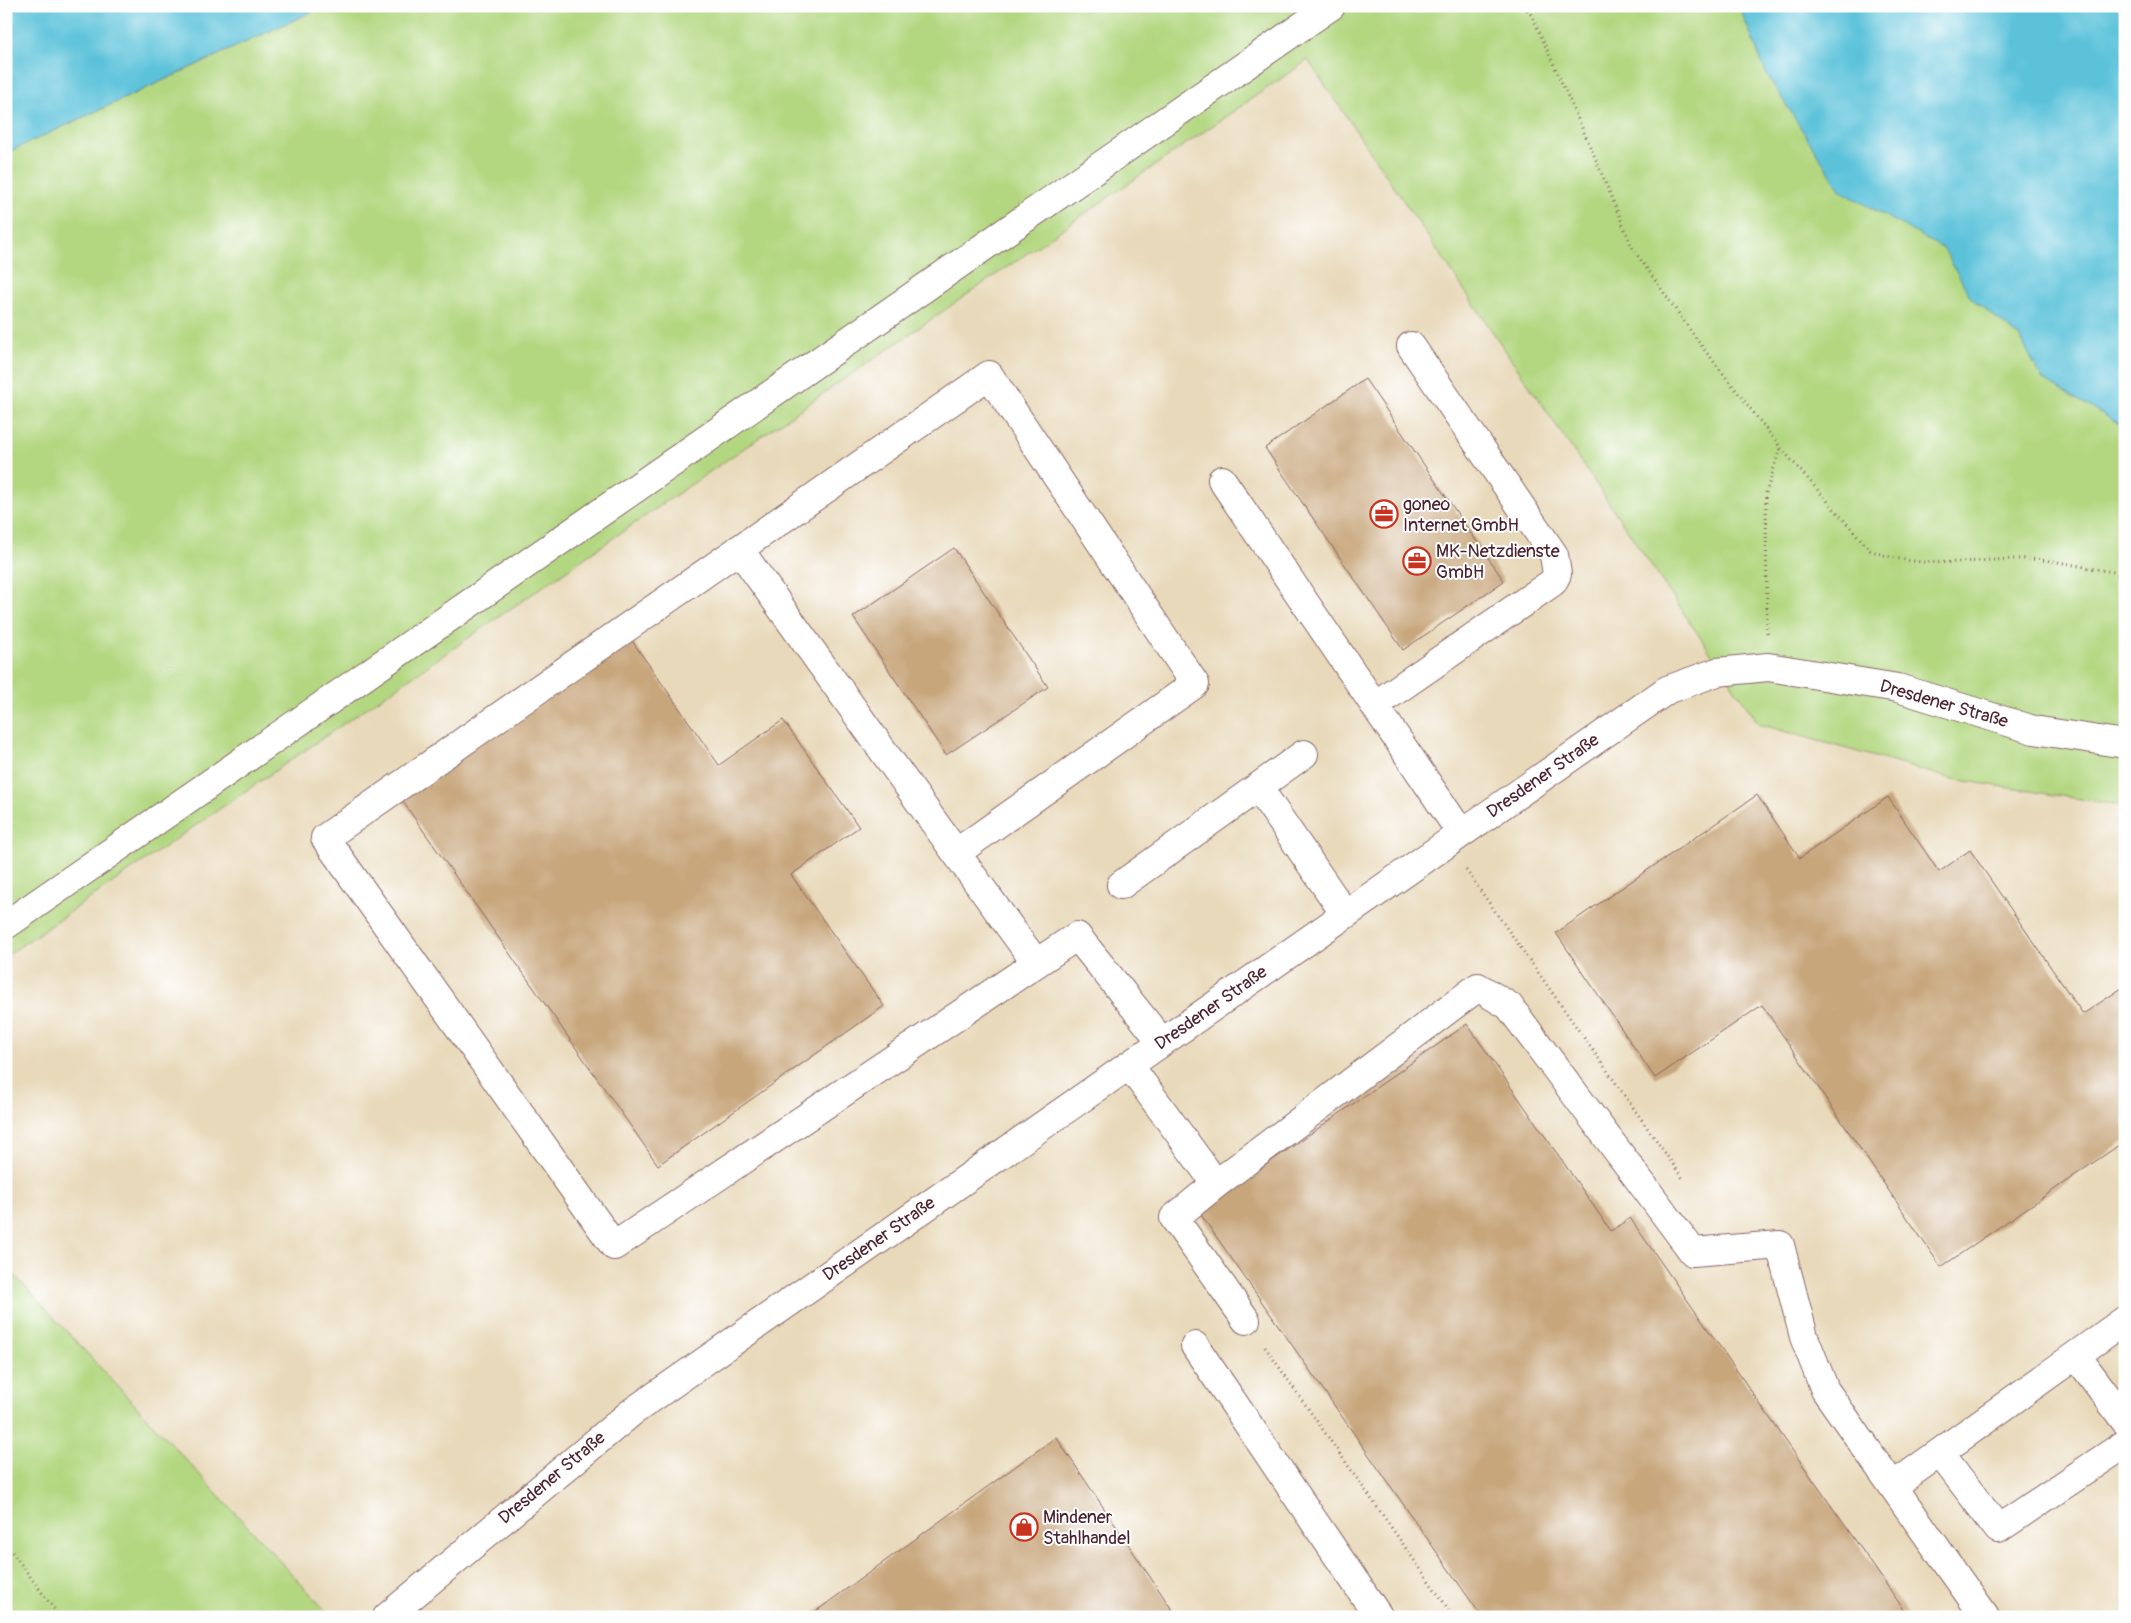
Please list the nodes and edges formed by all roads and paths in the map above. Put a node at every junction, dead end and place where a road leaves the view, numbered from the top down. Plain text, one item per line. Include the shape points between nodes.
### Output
1 (1331, 6) edge
2 (1524, 6) edge
3 (1412, 346) dead end
4 (1781, 448) junction
5 (1222, 480) dead end
6 (739, 549) junction
7 (2125, 577) edge
8 (1768, 667) junction
9 (1375, 704) junction
10 (2125, 744) edge
11 (1304, 754) dead end
12 (1258, 787) junction
13 (1454, 838) junction
14 (956, 852) junction
15 (1121, 885) dead end
16 (1345, 914) junction
17 (6, 925) edge
18 (1036, 964) junction
19 (1162, 1042) junction
20 (1129, 1065) junction
21 (1684, 1180) dead end
22 (1216, 1184) junction
23 (1246, 1320) joint
24 (2125, 1320) edge
25 (1195, 1346) dead end
26 (2076, 1355) junction
27 (2125, 1421) edge
28 (2125, 1444) edge
29 (1940, 1453) junction
30 (1893, 1486) junction
31 (6, 1544) edge
32 (60, 1617) edge
33 (387, 1617) edge
34 (1379, 1617) edge
35 (1454, 1617) edge
36 (1985, 1617) edge

1 - 17 street
2 - 4 path via 1532,16 1633,249 1700,344
3 - 9 street via 1554,555 1557,574 1553,582
4 - 7 path via 1870,550 1890,559 1938,563 2031,559 2113,572
4 - 8 path via 1766,493
5 - 9 street
6 - 14 street
6 - 14 street via 989,375 1196,684
6 - 18 street via 325,838 614,1246
8 - 10 street, Dresdener Straße via 1898,688 2034,730
8 - 13 street, Dresdener Straße via 1717,672 1667,690
9 - 13 street
11 - 12 street
12 - 15 street
12 - 16 street
13 - 16 street, Dresdener Straße
13 - 21 path
14 - 18 street
16 - 19 street, Dresdener Straße
18 - 19 street via 1077,936
19 - 20 street, Dresdener Straße
20 - 22 street
20 - 33 street, Dresdener Straße via 632,1412
22 - 23 street via 1174,1218
22 - 30 street via 1478,987 1509,1006 1692,1252 1780,1245 1804,1337 1825,1390
23 - 35 path
24 - 26 street
25 - 34 street
26 - 27 street
26 - 29 street
28 - 29 street via 1998,1528
29 - 30 street
30 - 36 street
31 - 32 path

